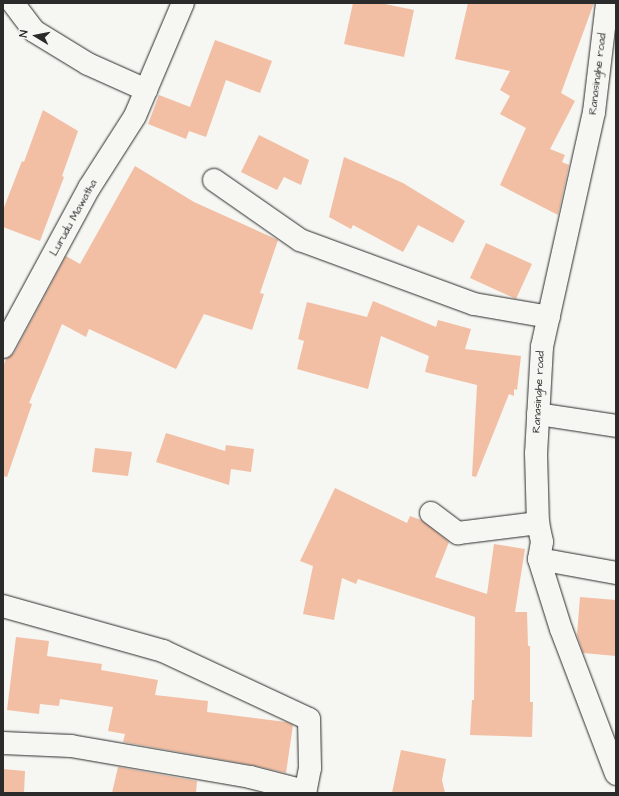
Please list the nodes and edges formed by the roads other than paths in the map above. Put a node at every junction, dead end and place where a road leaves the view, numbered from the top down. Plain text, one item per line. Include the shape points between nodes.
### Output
1 (182, 3) edge
2 (607, 3) edge
3 (11, 8) edge
4 (146, 90) junction
5 (214, 180) dead end
6 (549, 317) junction
7 (3, 347) edge
8 (538, 414) junction
9 (616, 426) edge
10 (431, 513) dead end
11 (538, 523) junction
12 (540, 560) junction
13 (616, 573) edge
14 (3, 606) edge
15 (3, 743) edge
16 (615, 764) edge
17 (305, 792) edge

1 - 4 street, Lurudu Mawatha
2 - 6 street, Ranasinghe road via 594,112
3 - 4 street via 34,31 88,64
4 - 7 street, Lurudu Mawatha via 135,116 89,188
5 - 6 street via 300,240 474,304
6 - 8 street, Ranasinghe road via 542,347
8 - 9 street
8 - 11 street, Ranasinghe road
10 - 11 street via 458,533
11 - 12 street, Ranasinghe road via 542,542
12 - 13 street
12 - 16 street, Ranasinghe road via 561,629
14 - 17 street via 163,651 309,719 310,768
15 - 17 street via 71,746 250,777

